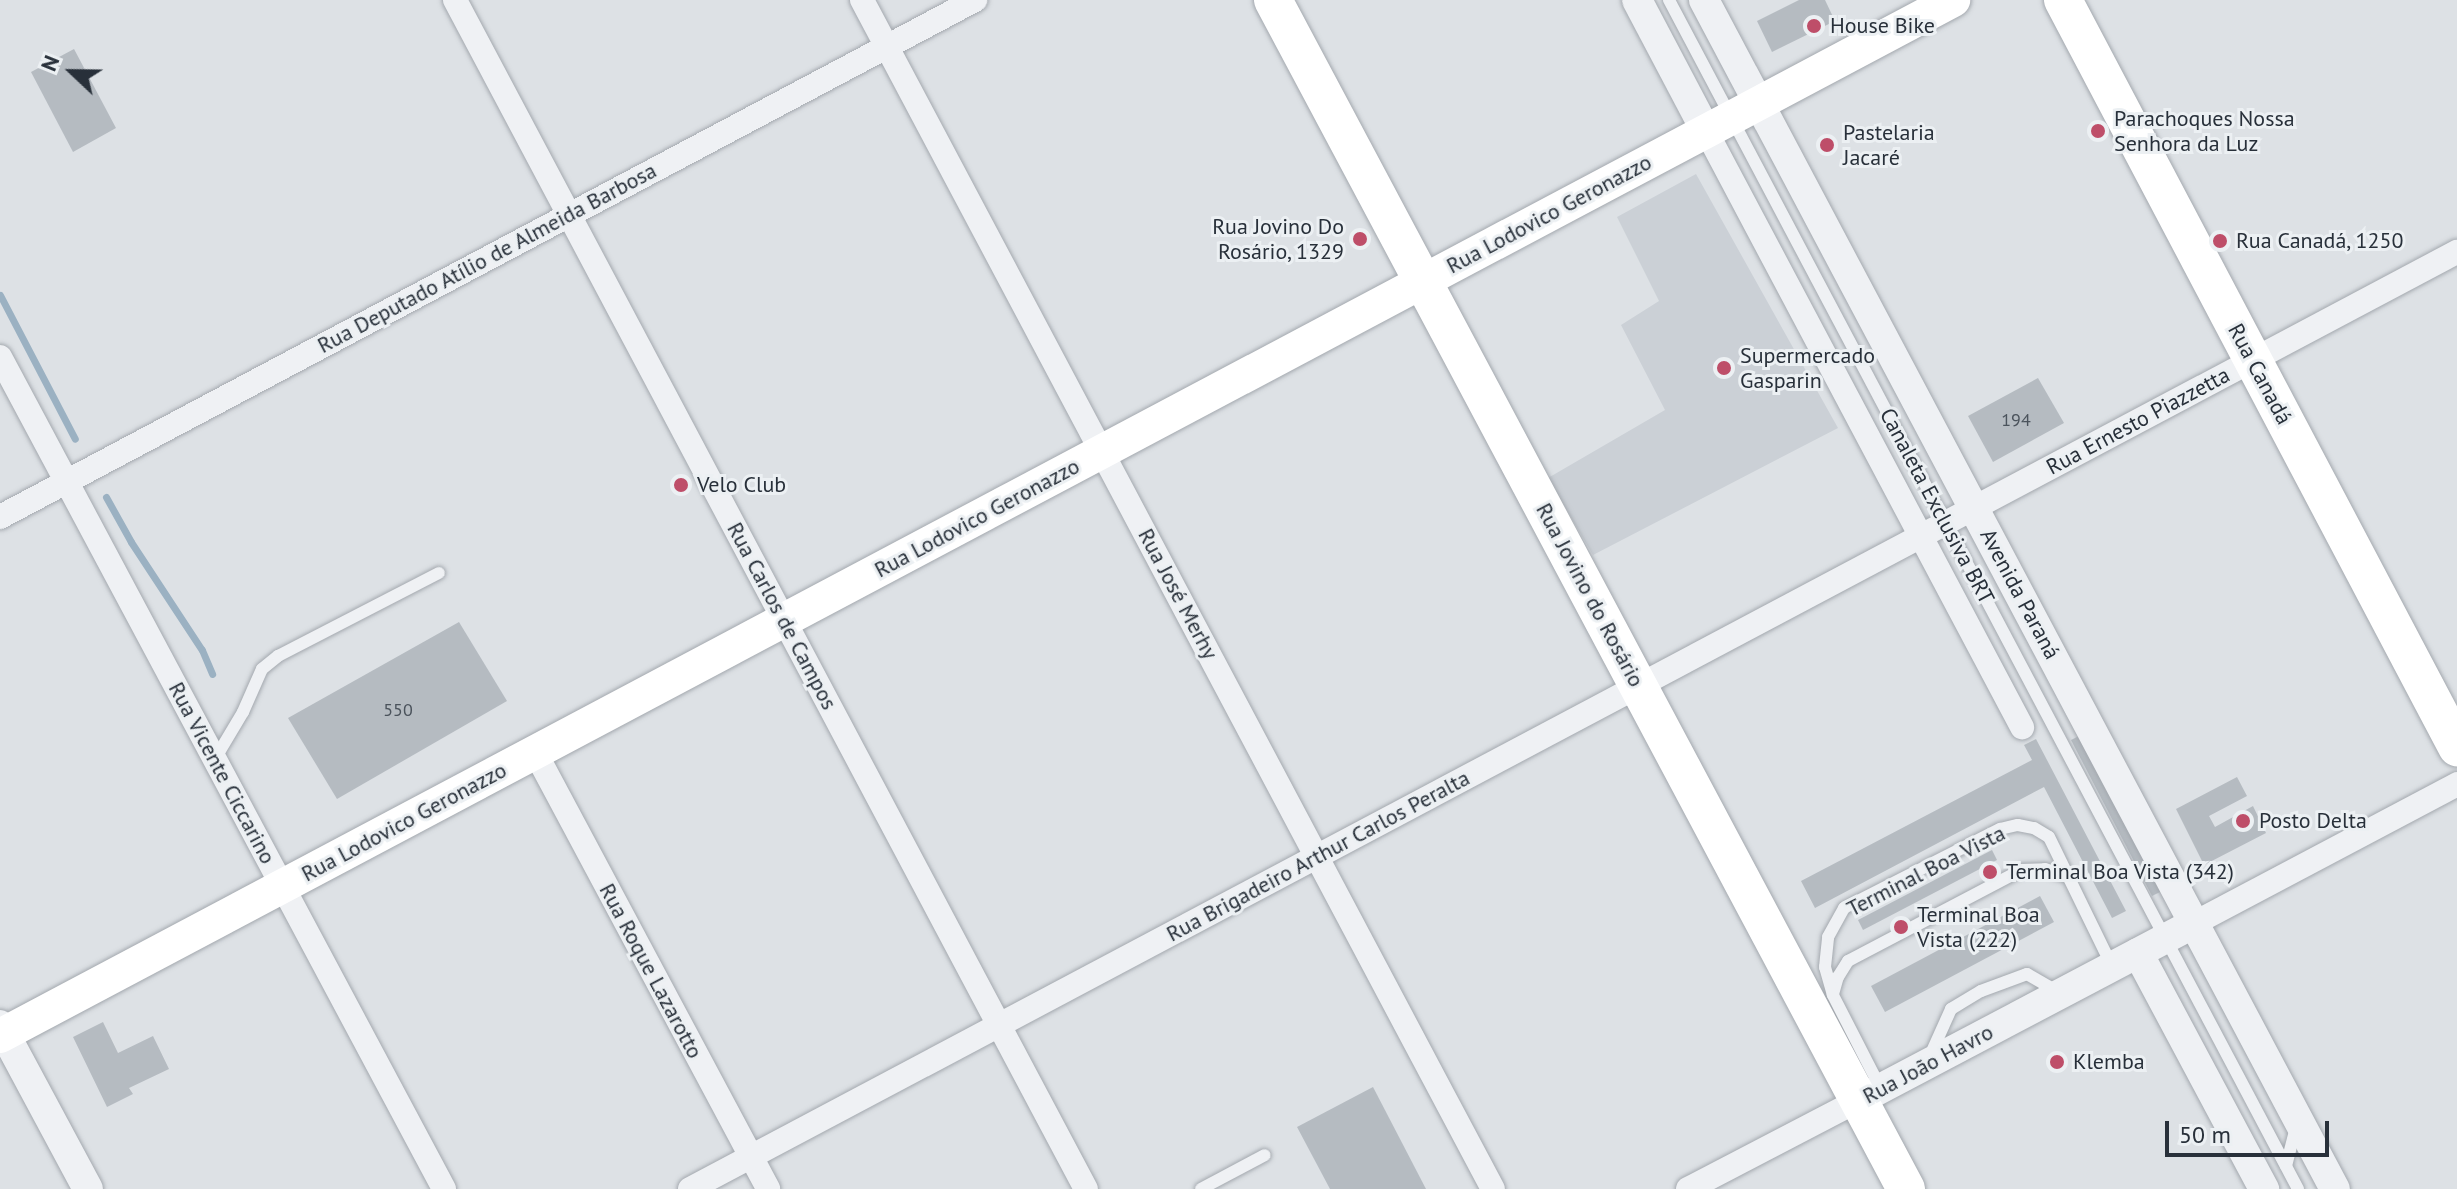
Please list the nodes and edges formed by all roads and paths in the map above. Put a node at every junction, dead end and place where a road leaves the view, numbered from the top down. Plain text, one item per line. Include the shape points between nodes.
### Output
1 (455, 0) edge
2 (862, 0) edge
3 (975, 0) edge
4 (1273, 0) edge
5 (1637, 0) edge
6 (1669, 0) edge
7 (1704, 0) edge
8 (1953, 0) edge
9 (2063, 0) edge
10 (887, 47) junction
11 (1732, 117) junction
12 (569, 215) junction
13 (2457, 252) edge
14 (1423, 281) junction
15 (0, 357) edge
16 (2253, 360) junction
17 (1102, 451) junction
18 (67, 482) junction
19 (1974, 508) junction
20 (0, 517) edge
21 (1946, 523) junction
22 (1922, 536) junction
23 (439, 573) dead end
24 (785, 620) junction
25 (1638, 686) junction
26 (2022, 727) dead end
27 (2457, 747) edge
28 (535, 752) junction
29 (215, 759) junction
30 (2457, 784) edge
31 (1317, 857) junction
32 (2068, 877) junction
33 (282, 886) junction
34 (2195, 923) junction
35 (2166, 937) junction
36 (2125, 959) junction
37 (1833, 995) junction
38 (1000, 1025) junction
39 (2, 1031) edge
40 (1870, 1095) junction
41 (2298, 1117) junction
42 (1265, 1155) dead end
43 (751, 1157) junction
44 (2286, 1166) junction
45 (88, 1189) edge
46 (444, 1189) edge
47 (690, 1189) edge
48 (768, 1189) edge
49 (1086, 1189) edge
50 (1201, 1189) edge
51 (1493, 1189) edge
52 (1688, 1189) edge
53 (1906, 1189) edge
54 (2264, 1189) edge
55 (2298, 1189) edge
56 (2335, 1189) edge

1 - 12 street, Rua Carlos de Campos
2 - 10 street, Rua José Merhy
3 - 10 street, Rua Deputado Atílio de Almeida Barbosa
4 - 14 main road, Rua Jovino do Rosário
5 - 11 street, Avenida Paraná
6 - 11 lane, Canaleta Exclusiva BRT
7 - 11 street, Avenida Paraná
8 - 11 main road, Rua Lodovico Geronazzo
9 - 16 main road, Rua Canadá
10 - 12 street, Rua Deputado Atílio de Almeida Barbosa
10 - 17 street, Rua José Merhy
11 - 14 main road, Rua Lodovico Geronazzo
11 - 19 street, Avenida Paraná
11 - 21 lane, Canaleta Exclusiva BRT
11 - 22 street, Avenida Paraná
12 - 18 street, Rua Deputado Atílio de Almeida Barbosa
12 - 24 street, Rua Carlos de Campos
13 - 16 street, Rua Ernesto Piazzetta
14 - 17 main road, Rua Lodovico Geronazzo
14 - 25 main road, Rua Jovino do Rosário
15 - 18 street, Rua Vicente Ciccarino
16 - 19 street, Rua Ernesto Piazzetta
16 - 27 main road, Rua Canadá
17 - 24 main road, Rua Lodovico Geronazzo
17 - 31 street, Rua José Merhy
18 - 20 street, Rua Deputado Atílio de Almeida Barbosa
18 - 29 street, Rua Vicente Ciccarino
19 - 21 street, Rua Ernesto Piazzetta
19 - 34 street, Avenida Paraná
21 - 22 street, Rua Brigadeiro Arthur Carlos Peralta
21 - 35 lane, Canaleta Exclusiva BRT
22 - 25 street, Rua Brigadeiro Arthur Carlos Peralta
22 - 26 street, Avenida Paraná
23 - 29 lane via 262,669
24 - 28 main road, Rua Lodovico Geronazzo
24 - 38 street, Rua Carlos de Campos
25 - 31 street, Rua Brigadeiro Arthur Carlos Peralta
25 - 40 main road, Rua Jovino do Rosário
28 - 33 main road, Rua Lodovico Geronazzo
28 - 43 street, Rua Roque Lazarotto
29 - 33 street, Rua Vicente Ciccarino
30 - 34 street
31 - 38 street, Rua Brigadeiro Arthur Carlos Peralta
31 - 51 street, Rua José Merhy
32 - 36 lane, Terminal Boa Vista
32 - 37 lane, Terminal Boa Vista via 2045,869 2021,870 1848,961
32 - 37 lane, Terminal Boa Vista via 2049,837 2018,825 2000,829 1844,908 1828,937 1825,967
33 - 39 main road, Rua Lodovico Geronazzo
33 - 46 street, Rua Vicente Ciccarino
34 - 35 street, Rua João Havro
34 - 41 street, Avenida Paraná
35 - 36 street, Rua João Havro
35 - 44 lane
36 - 40 street, Rua João Havro
36 - 54 street
37 - 40 lane, Terminal Boa Vista
38 - 43 street, Rua Brigadeiro Arthur Carlos Peralta
38 - 49 street, Rua Carlos de Campos
39 - 45 street
40 - 52 street, Rua João Havro
40 - 53 main road, Rua Jovino do Rosário
41 - 44 lane
41 - 56 street, Avenida Paraná
42 - 50 lane
43 - 47 street, Rua Brigadeiro Arthur Carlos Peralta
43 - 48 street, Rua Roque Lazarotto
44 - 55 lane

